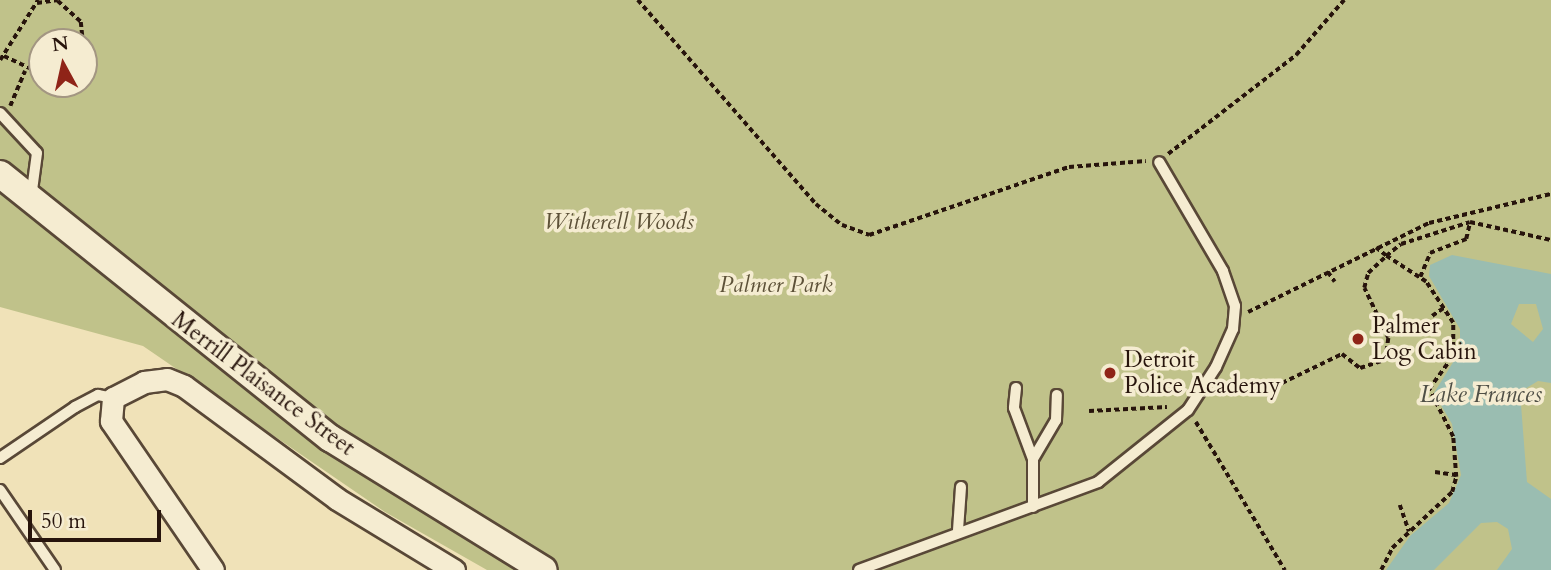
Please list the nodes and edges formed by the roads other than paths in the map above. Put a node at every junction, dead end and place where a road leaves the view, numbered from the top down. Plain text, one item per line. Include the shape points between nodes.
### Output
1 (0, 113) edge
2 (1159, 162) road end
3 (0, 174) edge
4 (30, 201) junction
5 (1016, 388) dead end
6 (1057, 395) dead end
7 (113, 398) junction
8 (0, 458) edge
9 (1033, 459) junction
10 (961, 486) dead end
11 (0, 490) edge
12 (1033, 507) junction
13 (958, 530) junction
14 (55, 570) edge
15 (213, 570) edge
16 (454, 570) edge
17 (544, 570) edge
18 (859, 570) edge

1 - 4 lane via 37,153
2 - 12 lane via 1223,271 1234,319 1216,367 1188,410 1118,470
3 - 4 street, Merrill Plaisance Street
4 - 17 street, Merrill Plaisance Street via 330,438
5 - 9 lane via 1014,408
6 - 9 lane via 1056,420
7 - 8 lane via 98,396 75,407
7 - 15 street via 111,422 122,442
7 - 16 street via 155,379 184,386 337,499
9 - 12 lane
10 - 13 lane
11 - 14 lane
12 - 13 lane
13 - 18 lane

